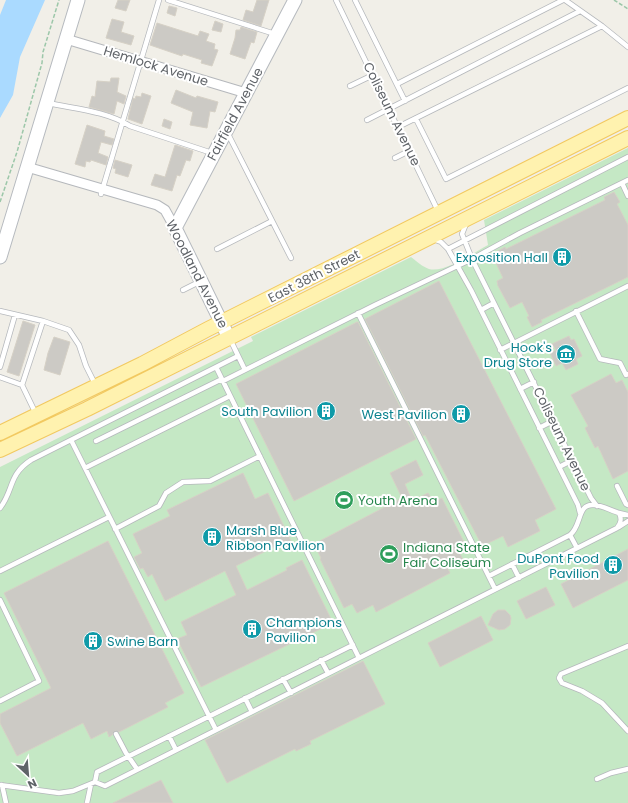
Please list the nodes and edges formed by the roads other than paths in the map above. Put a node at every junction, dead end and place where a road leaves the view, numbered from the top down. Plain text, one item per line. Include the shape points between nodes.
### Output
1 (78, 0) edge
2 (159, 0) edge
3 (168, 0) edge
4 (295, 0) edge
5 (336, 0) edge
6 (355, 0) edge
7 (564, 0) edge
8 (580, 11) junction
9 (602, 26) junction
10 (277, 35) junction
11 (66, 39) junction
12 (628, 47) edge
13 (140, 62) junction
14 (373, 75) junction
15 (397, 84) junction
16 (350, 86) dead end
17 (628, 88) edge
18 (246, 93) junction
19 (405, 101) junction
20 (47, 102) junction
21 (389, 109) junction
22 (628, 118) edge
23 (416, 119) junction
24 (367, 120) dead end
25 (122, 122) junction
26 (398, 127) junction
27 (226, 131) junction
28 (628, 138) edge
29 (409, 151) junction
30 (214, 154) junction
31 (628, 157) edge
32 (395, 158) dead end
33 (27, 167) junction
34 (628, 180) edge
35 (622, 183) junction
36 (101, 191) junction
37 (628, 196) edge
38 (439, 213) junction
39 (474, 215) junction
40 (272, 221) junction
41 (175, 228) junction
42 (447, 228) junction
43 (462, 234) junction
44 (423, 241) junction
45 (464, 241) junction
46 (444, 244) junction
47 (448, 248) junction
48 (217, 249) dead end
49 (0, 257) edge
50 (291, 258) dead end
51 (472, 259) junction
52 (458, 266) junction
53 (201, 281) junction
54 (628, 286) edge
55 (183, 290) dead end
56 (494, 303) junction
57 (481, 310) junction
58 (0, 311) edge
59 (576, 311) junction
60 (358, 313) junction
61 (15, 315) junction
62 (43, 321) junction
63 (222, 322) junction
64 (229, 338) junction
65 (514, 343) junction
66 (500, 350) junction
67 (238, 356) junction
68 (0, 367) edge
69 (216, 367) junction
70 (245, 370) junction
71 (628, 374) edge
72 (0, 377) edge
73 (222, 380) junction
74 (534, 382) junction
75 (22, 385) junction
76 (96, 387) junction
77 (520, 389) junction
78 (230, 396) junction
79 (37, 416) junction
80 (553, 421) junction
81 (16, 426) junction
82 (539, 428) junction
83 (0, 430) edge
84 (0, 433) edge
85 (71, 440) junction
86 (96, 441) dead end
87 (0, 450) edge
88 (260, 456) junction
89 (573, 460) junction
90 (559, 467) junction
91 (85, 468) junction
92 (617, 486) dead end
93 (628, 505) edge
94 (597, 506) junction
95 (0, 508) edge
96 (619, 513) junction
97 (580, 515) junction
98 (628, 515) edge
99 (109, 517) junction
100 (628, 521) edge
101 (617, 528) junction
102 (115, 529) junction
103 (570, 535) junction
104 (577, 548) junction
105 (512, 564) junction
106 (0, 571) edge
107 (489, 576) junction
108 (519, 578) junction
109 (495, 589) junction
110 (0, 600) edge
111 (353, 645) junction
112 (628, 646) edge
113 (359, 658) junction
114 (321, 660) junction
115 (328, 673) junction
116 (283, 679) junction
117 (291, 693) junction
118 (245, 698) junction
119 (0, 701) edge
120 (252, 712) junction
121 (209, 716) junction
122 (216, 730) junction
123 (628, 731) edge
124 (116, 734) dead end
125 (169, 736) junction
126 (176, 750) junction
127 (129, 756) junction
128 (137, 769) junction
129 (628, 769) edge
130 (597, 779) dead end
131 (93, 783) junction
132 (1, 785) edge
133 (6, 803) edge
134 (87, 803) edge

1 - 11 street
2 - 13 lane
3 - 10 lane
4 - 10 street, Fairfield Avenue
5 - 14 lane, Coliseum Avenue
6 - 15 lane
7 - 8 lane
7 - 15 lane
8 - 9 lane
8 - 19 lane
9 - 12 lane
9 - 23 lane
10 - 18 street, Fairfield Avenue
11 - 13 street, Hemlock Avenue
11 - 20 street
13 - 18 street, Hemlock Avenue
13 - 25 lane
14 - 16 lane
14 - 21 lane, Coliseum Avenue
15 - 19 lane
17 - 23 lane via 446,180
18 - 27 street, Fairfield Avenue
19 - 21 lane
20 - 25 lane
20 - 33 street
21 - 24 lane
21 - 26 lane, Coliseum Avenue
22 - 38 main road, East 38th Street
23 - 26 lane
25 - 30 lane
25 - 36 lane
26 - 29 lane, Coliseum Avenue
27 - 30 street, Fairfield Avenue
27 - 40 lane
28 - 39 main road, East 38th Street
29 - 32 lane
29 - 38 lane, Coliseum Avenue
30 - 41 street, Fairfield Avenue
31 - 45 lane
33 - 36 street, Woodland Avenue
33 - 49 street
34 - 35 lane
35 - 37 lane
35 - 51 lane
36 - 41 street, Woodland Avenue via 159,206 167,213
38 - 42 street, Coliseum Avenue
38 - 63 main road, East 38th Street
39 - 42 main road, East 38th Street
39 - 43 lane
40 - 48 lane
40 - 50 lane
41 - 53 street, Woodland Avenue
42 - 43 lane
42 - 44 main road, East 38th Street
42 - 46 lane
43 - 45 lane, Coliseum Avenue
44 - 46 lane via 434,239
44 - 64 main road, East 38th Street
45 - 47 lane
45 - 51 lane, Coliseum Avenue
46 - 47 lane, Coliseum Avenue
47 - 52 lane, Coliseum Avenue
51 - 52 lane
51 - 56 lane, Coliseum Avenue
52 - 57 lane, Coliseum Avenue
52 - 60 lane
53 - 55 lane
53 - 63 street, Woodland Avenue
54 - 59 lane
56 - 57 lane
56 - 65 lane, Coliseum Avenue
57 - 66 lane, Coliseum Avenue
58 - 61 lane
59 - 65 lane
59 - 71 lane via 600,359 620,363 626,375
60 - 70 lane
60 - 107 lane
61 - 62 lane
61 - 68 lane
62 - 75 lane
62 - 76 lane via 69,330 73,334
63 - 64 street, Woodland Avenue
63 - 76 main road, East 38th Street
64 - 67 lane
64 - 87 main road, East 38th Street
65 - 66 lane
65 - 74 lane, Coliseum Avenue
66 - 77 lane, Coliseum Avenue
67 - 69 lane
67 - 70 lane
69 - 73 lane
69 - 85 lane
70 - 73 lane
72 - 75 lane
73 - 78 lane
73 - 86 lane
74 - 77 lane
74 - 80 lane, Coliseum Avenue
75 - 79 lane
76 - 79 main road, East 38th Street
77 - 82 lane, Coliseum Avenue
78 - 88 lane
78 - 91 lane
79 - 81 main road, East 38th Street
80 - 82 lane
80 - 89 lane, Coliseum Avenue
81 - 83 main road
81 - 84 main road, East 38th Street
82 - 90 lane, Coliseum Avenue
85 - 91 lane
85 - 95 lane via 20,468
88 - 102 lane via 210,481 183,482 166,493 159,506
88 - 111 lane
89 - 90 lane
89 - 94 lane, Coliseum Avenue
90 - 97 lane, Coliseum Avenue via 578,505
91 - 99 lane
92 - 93 lane
94 - 96 lane
94 - 97 lane via 585,507
96 - 98 lane
96 - 101 lane via 621,522
97 - 103 lane via 576,529
99 - 102 lane
99 - 106 lane
100 - 101 lane
101 - 104 lane
102 - 121 lane
103 - 104 lane
103 - 105 lane
104 - 108 lane
105 - 107 lane
105 - 108 lane
107 - 109 lane
108 - 109 lane
109 - 113 lane
110 - 119 lane via 39,681
111 - 113 lane
111 - 114 lane
112 - 123 lane via 561,674 559,678 562,683 602,703
113 - 115 lane
114 - 115 lane
114 - 116 lane
115 - 117 lane
116 - 117 lane
116 - 118 lane
117 - 120 lane
118 - 120 lane
118 - 121 lane
120 - 122 lane
121 - 122 lane
121 - 125 lane
122 - 126 lane
124 - 127 lane
125 - 126 lane
125 - 127 lane
126 - 128 lane
127 - 128 lane
127 - 131 lane via 97,772
128 - 131 lane via 104,786
129 - 130 lane
131 - 132 lane via 59,793
131 - 134 lane
132 - 133 lane

